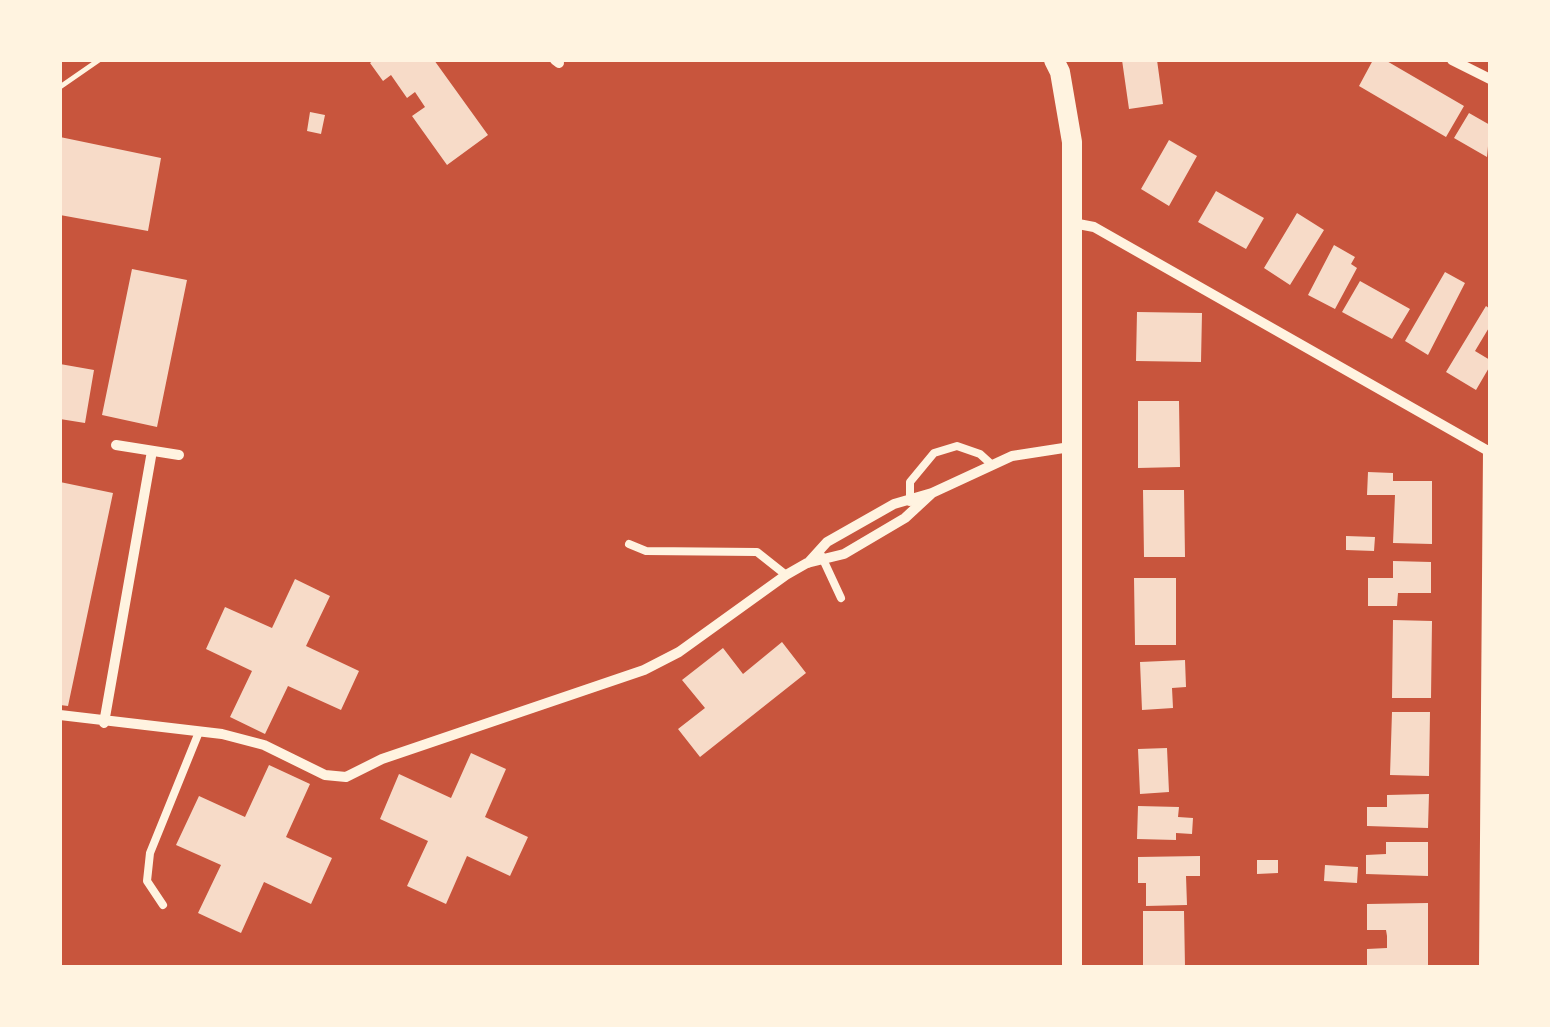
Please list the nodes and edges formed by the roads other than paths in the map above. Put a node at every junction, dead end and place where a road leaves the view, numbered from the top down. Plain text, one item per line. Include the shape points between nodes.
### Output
1 (1054, 60) edge
2 (1452, 60) edge
3 (1490, 79) edge
4 (1073, 223) junction
5 (116, 446) dead end
6 (1070, 447) junction
7 (152, 451) junction
8 (1489, 451) edge
9 (179, 456) dead end
10 (991, 464) junction
11 (912, 505) junction
12 (630, 544) dead end
13 (821, 555) junction
14 (786, 575) junction
15 (841, 598) dead end
16 (60, 715) edge
17 (104, 723) junction
18 (198, 732) junction
19 (163, 905) dead end
20 (1072, 967) edge
21 (1484, 967) edge

1 - 4 main road via 1072,142
2 - 3 street
4 - 6 main road
4 - 8 street via 1094,227
5 - 7 street
6 - 10 street
6 - 20 main road
7 - 9 street
7 - 17 street
8 - 21 street
10 - 11 street
10 - 11 lane via 956,446 934,453 910,482
11 - 13 street via 844,554
11 - 13 street via 827,542
12 - 14 lane via 757,552
13 - 14 street
13 - 15 lane
14 - 18 street via 644,670 346,776 325,775 264,745
16 - 17 street
17 - 18 street
18 - 19 lane via 150,854 147,880

